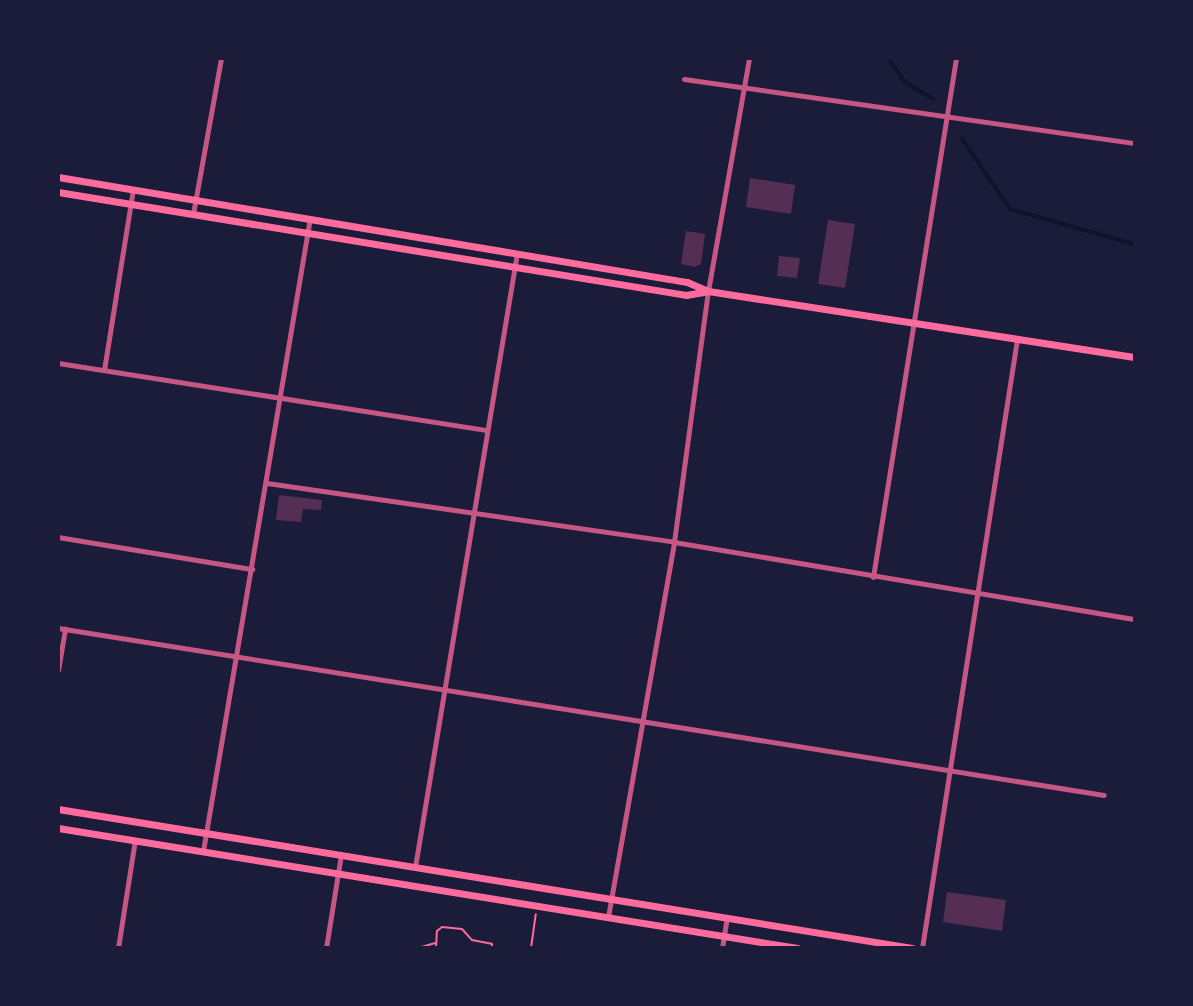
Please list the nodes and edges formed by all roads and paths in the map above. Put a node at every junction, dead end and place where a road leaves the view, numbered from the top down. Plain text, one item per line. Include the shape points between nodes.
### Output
1 (221, 58) edge
2 (749, 58) edge
3 (956, 58) edge
4 (684, 78) dead end
5 (744, 87) junction
6 (947, 116) junction
7 (1134, 143) edge
8 (58, 177) edge
9 (133, 189) junction
10 (58, 192) edge
11 (196, 199) junction
12 (130, 203) junction
13 (193, 214) junction
14 (310, 218) junction
15 (308, 234) junction
16 (517, 253) junction
17 (514, 268) junction
18 (708, 291) junction
19 (914, 324) junction
20 (1017, 339) junction
21 (1134, 357) edge
22 (58, 363) edge
23 (104, 370) junction
24 (281, 398) junction
25 (487, 430) junction
26 (267, 483) junction
27 (474, 512) junction
28 (58, 537) edge
29 (674, 542) junction
30 (252, 569) junction
31 (873, 577) junction
32 (977, 595) junction
33 (1134, 619) edge
34 (62, 629) edge
35 (238, 657) junction
36 (58, 670) edge
37 (446, 690) junction
38 (640, 721) junction
39 (950, 770) junction
40 (1104, 795) dead end
41 (58, 808) edge
42 (58, 828) edge
43 (206, 833) junction
44 (135, 840) junction
45 (203, 851) junction
46 (341, 854) junction
47 (415, 867) junction
48 (338, 873) junction
49 (612, 899) junction
50 (537, 905) junction
51 (608, 917) junction
52 (727, 917) junction
53 (724, 936) junction
54 (435, 943) junction
55 (118, 948) edge
56 (326, 948) edge
57 (418, 948) edge
58 (436, 948) edge
59 (492, 948) edge
60 (531, 948) edge
61 (722, 948) edge
62 (797, 948) edge
63 (912, 948) edge
64 (922, 948) edge

1 - 11 street
2 - 5 street
3 - 6 street
4 - 5 street
5 - 6 street
5 - 18 street
6 - 7 street
6 - 19 street
8 - 9 main road
9 - 11 main road
9 - 12 street
10 - 12 main road
11 - 13 street
11 - 14 main road
12 - 13 main road
12 - 23 street
13 - 15 main road
14 - 15 street
14 - 16 main road
15 - 17 main road
15 - 24 street
16 - 17 street
16 - 18 main road via 687,282
17 - 18 main road via 686,295
17 - 25 street
18 - 19 main road
18 - 29 street
19 - 20 main road
19 - 31 street
20 - 21 main road
20 - 32 street
22 - 23 street
23 - 24 street
24 - 25 street
24 - 26 street
25 - 27 street
26 - 27 street
26 - 30 street
27 - 29 street
27 - 37 street
28 - 30 street
29 - 31 street
29 - 38 street
30 - 35 street
31 - 32 street
32 - 33 street
32 - 39 street
34 - 35 street
34 - 36 street
35 - 37 street
35 - 43 street
37 - 38 street
37 - 47 street
38 - 39 street
38 - 49 street
39 - 40 street
39 - 64 street
41 - 43 main road
42 - 44 main road
43 - 45 street
43 - 46 main road
44 - 45 main road
44 - 55 street
45 - 48 main road
46 - 47 main road
46 - 48 street
47 - 49 main road
48 - 50 main road
48 - 56 street
49 - 51 street
49 - 52 main road
50 - 51 main road
50 - 60 path
51 - 53 main road
52 - 53 street
52 - 63 main road
53 - 61 street
53 - 62 main road
54 - 57 path
54 - 58 path
54 - 59 path via 442,927 462,929 472,940 492,944

